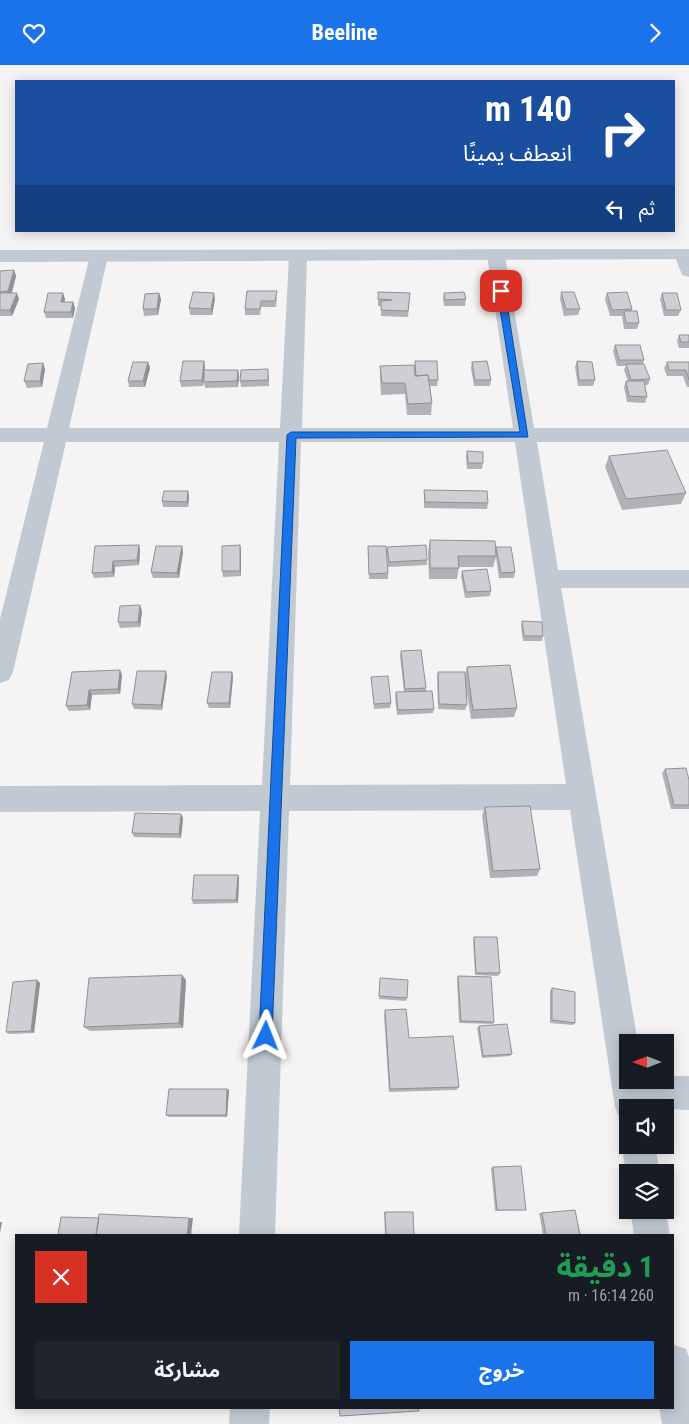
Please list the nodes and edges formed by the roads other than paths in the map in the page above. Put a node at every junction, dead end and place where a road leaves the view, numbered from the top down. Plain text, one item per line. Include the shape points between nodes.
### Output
1 (0, 256) edge
2 (100, 256) junction
3 (496, 256) junction
4 (298, 257) junction
5 (687, 260) edge
6 (0, 435) edge
7 (57, 435) junction
8 (291, 435) junction
9 (524, 435) junction
10 (689, 435) edge
11 (0, 571) edge
12 (24, 571) junction
13 (547, 579) junction
14 (689, 579) edge
15 (0, 672) edge
16 (582, 797) junction
17 (276, 798) junction
18 (0, 799) edge
19 (689, 1093) edge
20 (631, 1099) edge
21 (639, 1099) edge
22 (649, 1219) edge
23 (257, 1234) edge
24 (652, 1234) edge
25 (674, 1375) edge
26 (250, 1409) edge
27 (249, 1424) edge
28 (682, 1424) edge

1 - 2 street
2 - 4 street
2 - 7 street
3 - 4 street
3 - 5 street
3 - 9 street
4 - 8 street
6 - 7 street
7 - 8 street
7 - 12 street
8 - 9 street
8 - 17 street
9 - 10 street
9 - 13 street
11 - 12 street
12 - 15 street
13 - 14 street
13 - 16 street
16 - 17 street
16 - 20 street
17 - 18 street
17 - 23 street
19 - 21 street
22 - 24 street
25 - 28 street
26 - 27 street

